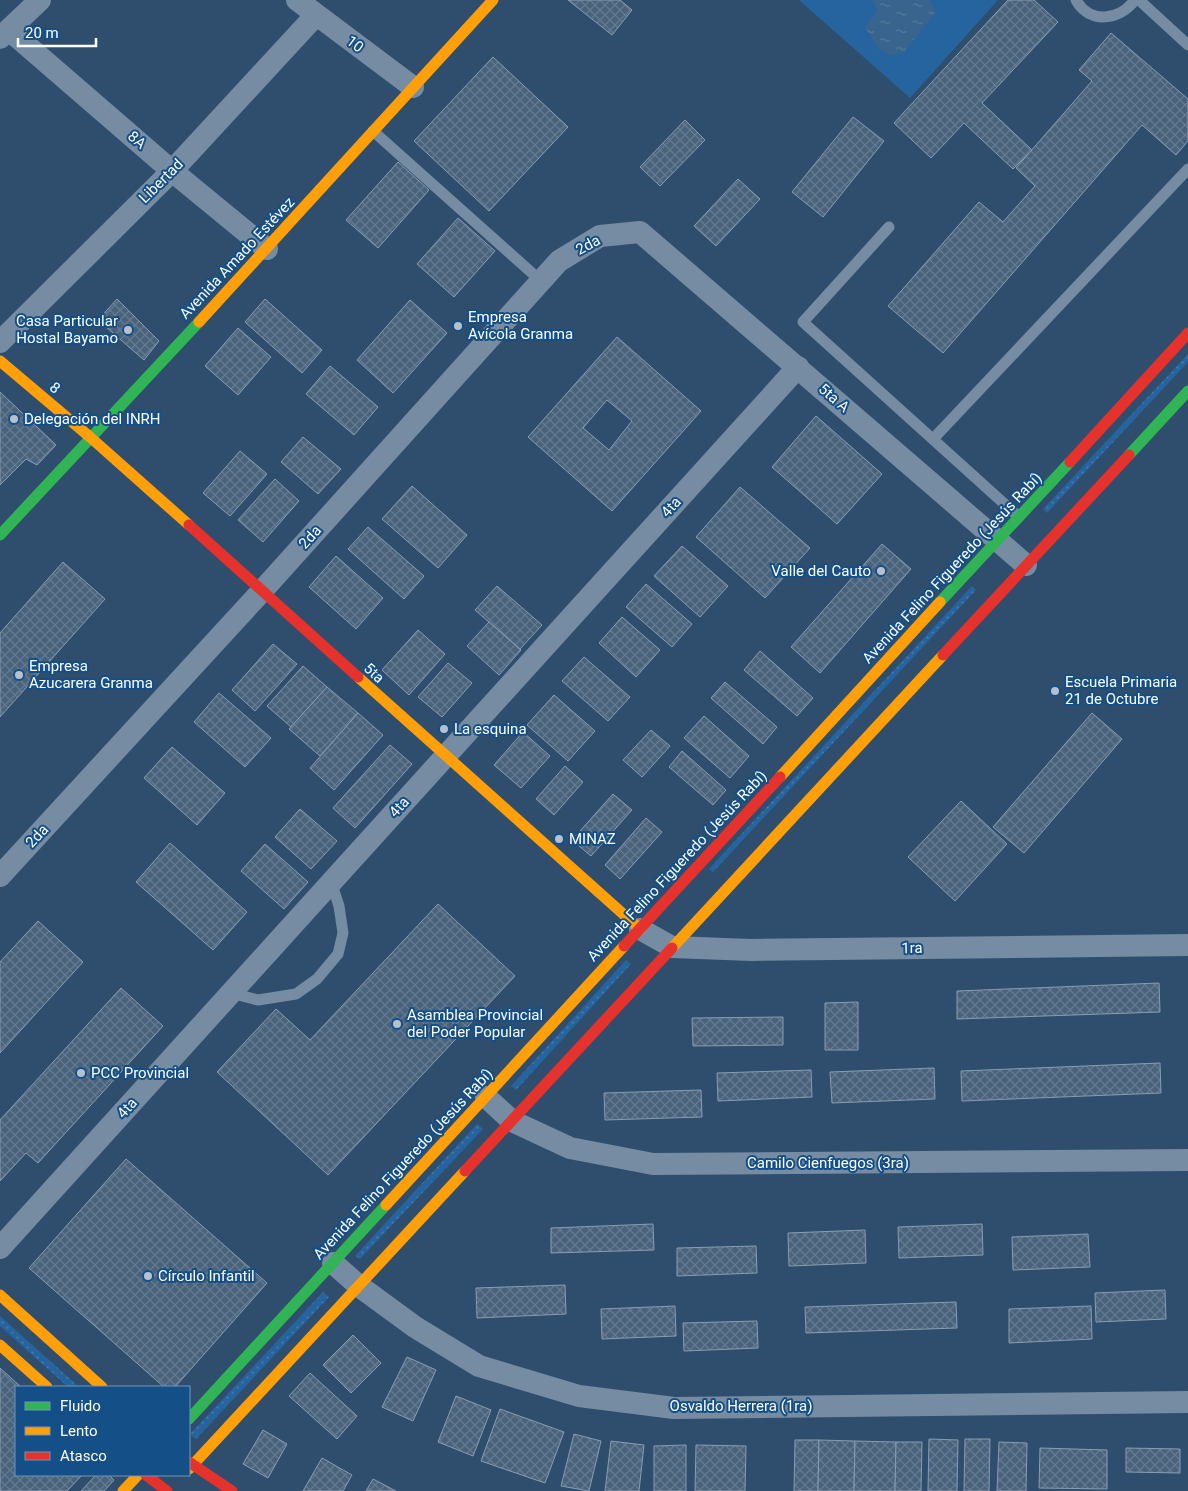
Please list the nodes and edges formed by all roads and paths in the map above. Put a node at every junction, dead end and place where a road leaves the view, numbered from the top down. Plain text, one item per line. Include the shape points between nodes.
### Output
1 (40, 0) edge
2 (297, 0) edge
3 (492, 0) edge
4 (1076, 0) edge
5 (1135, 0) edge
6 (1139, 0) edge
7 (316, 15) junction
8 (4, 34) edge
9 (1188, 45) edge
10 (413, 87) junction
11 (373, 131) junction
12 (1188, 169) edge
13 (172, 171) junction
14 (889, 227) dead end
15 (640, 232) joint
16 (267, 249) junction
17 (541, 280) junction
18 (1188, 333) edge
19 (0, 342) edge
20 (0, 361) edge
21 (798, 367) junction
22 (1188, 391) edge
23 (90, 437) junction
24 (933, 439) junction
25 (1019, 517) junction
26 (0, 535) edge
27 (998, 540) junction
28 (1026, 565) junction
29 (261, 592) junction
30 (445, 756) junction
31 (0, 876) edge
32 (331, 882) junction
33 (640, 929) junction
34 (1188, 945) edge
35 (672, 947) junction
36 (231, 993) junction
37 (486, 1097) junction
38 (512, 1121) junction
39 (1188, 1160) edge
40 (0, 1248) edge
41 (333, 1263) junction
42 (359, 1286) junction
43 (0, 1295) edge
44 (0, 1345) edge
45 (46, 1386) edge
46 (101, 1386) edge
47 (1188, 1402) edge
48 (190, 1418) edge
49 (190, 1465) edge
50 (137, 1476) edge
51 (148, 1476) edge
52 (170, 1489) edge
53 (123, 1491) edge
54 (232, 1491) edge

1 - 8 street
2 - 7 street, 10
3 - 10 main road, Avenida Amado Estévez
4 - 5 lane via 1087,12 1109,17 1120,14
6 - 9 lane
7 - 10 street, 10
7 - 13 street, Libertad
8 - 13 street, 8A
10 - 11 main road, Avenida Amado Estévez
11 - 16 main road, Avenida Amado Estévez
11 - 17 lane
12 - 24 lane
13 - 16 street, 8A
13 - 19 street, Libertad
14 - 24 lane via 803,322
15 - 17 street, 2da via 600,236 559,261
15 - 21 street, 5ta A
16 - 23 main road, Avenida Amado Estévez
17 - 29 street, 2da
18 - 25 main road, Avenida Felino Figueredo (Jesús Rabí)
20 - 23 main road, 8
21 - 27 street, 5ta A
21 - 30 street, 4ta
22 - 28 main road
23 - 26 main road, Avenida Amado Estévez
23 - 29 main road, 5ta
24 - 25 lane
25 - 27 main road, Avenida Felino Figueredo (Jesús Rabí)
27 - 28 street, 5ta A
27 - 33 main road, Avenida Felino Figueredo (Jesús Rabí)
28 - 35 main road
29 - 30 main road, 5ta
29 - 31 street, 2da
30 - 32 street, 4ta
30 - 33 main road, 5ta
32 - 36 street, 4ta
32 - 36 lane via 340,906 343,933 338,954 317,979 296,994 267,999
33 - 35 street, 1ra
33 - 37 main road, Avenida Felino Figueredo (Jesús Rabí)
34 - 35 street, 1ra via 761,950
35 - 38 main road
36 - 40 street, 4ta
37 - 38 street, Camilo Cienfuegos (3ra)
37 - 41 main road, Avenida Felino Figueredo (Jesús Rabí)
38 - 39 street, Camilo Cienfuegos (3ra) via 570,1148 653,1164
38 - 42 main road
41 - 42 street, Osvaldo Herrera (1ra)
41 - 48 main road, Avenida Felino Figueredo (Jesús Rabí)
42 - 47 street, Osvaldo Herrera (1ra) via 415,1327 479,1366 579,1396 674,1408
42 - 49 main road
43 - 46 main road
44 - 45 main road
49 - 54 main road
50 - 53 main road
51 - 52 main road

